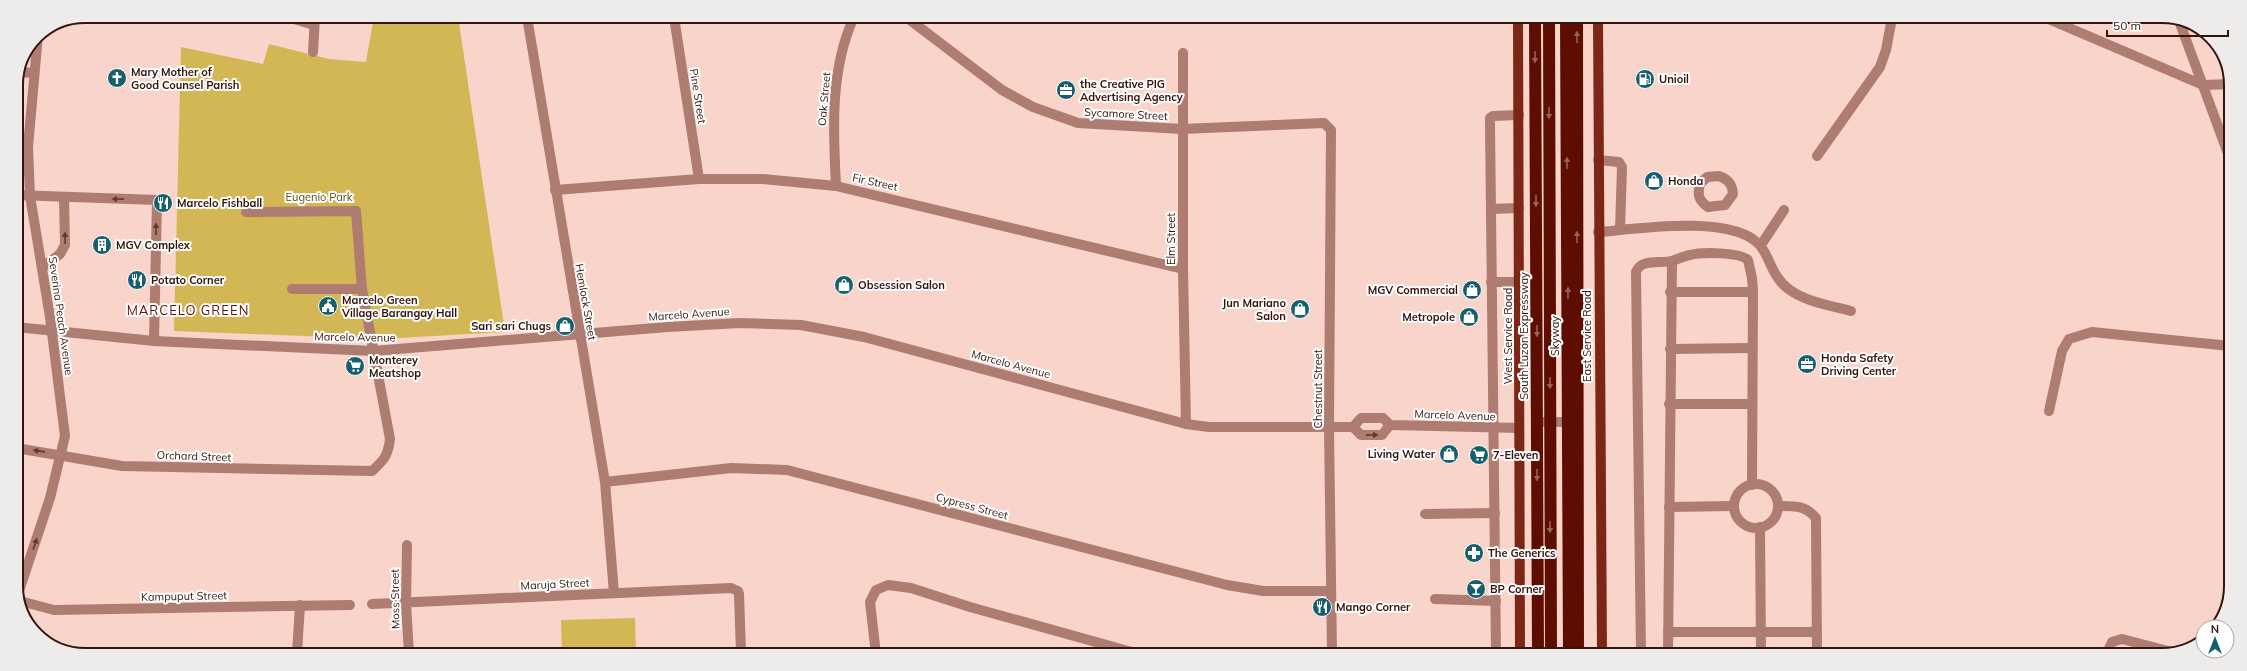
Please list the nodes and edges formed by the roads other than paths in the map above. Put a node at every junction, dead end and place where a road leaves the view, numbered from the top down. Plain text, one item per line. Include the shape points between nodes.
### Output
1 (315, 23) edge
2 (528, 23) edge
3 (675, 23) edge
4 (851, 23) edge
5 (914, 23) edge
6 (1518, 23) edge
7 (1535, 23) edge
8 (1549, 23) edge
9 (1566, 23) edge
10 (1577, 23) edge
11 (1598, 23) edge
12 (1891, 23) edge
13 (2059, 23) edge
14 (2181, 26) edge
15 (37, 47) edge
16 (313, 52) dead end
17 (1183, 53) dead end
18 (24, 72) edge
19 (34, 73) junction
20 (2203, 84) junction
21 (2224, 84) edge
22 (1519, 115) junction
23 (1328, 125) joint
24 (1182, 128) junction
25 (2224, 142) edge
26 (1817, 156) dead end
27 (1598, 160) junction
28 (699, 179) junction
29 (836, 186) junction
30 (555, 190) junction
31 (23, 196) edge
32 (30, 196) junction
33 (64, 198) junction
34 (1708, 207) dead end
35 (1519, 208) junction
36 (1491, 209) junction
37 (1784, 210) dead end
38 (246, 212) dead end
39 (1706, 225) junction
40 (1620, 230) junction
41 (1598, 232) junction
42 (1761, 245) junction
43 (1672, 261) junction
44 (43, 266) junction
45 (1183, 269) junction
46 (1491, 282) junction
47 (1520, 282) junction
48 (292, 289) dead end
49 (362, 289) junction
50 (1670, 292) junction
51 (1753, 292) junction
52 (1852, 311) dead end
53 (23, 328) edge
54 (52, 330) junction
55 (580, 335) junction
56 (154, 341) junction
57 (2224, 345) edge
58 (1751, 348) junction
59 (1670, 349) junction
60 (373, 351) junction
61 (1669, 404) junction
62 (1751, 404) junction
63 (2049, 411) dead end
64 (1537, 422) junction
65 (1577, 422) junction
66 (1186, 424) junction
67 (1390, 425) junction
68 (1329, 427) junction
69 (1353, 427) junction
70 (1493, 428) junction
71 (1519, 428) junction
72 (23, 449) edge
73 (62, 455) junction
74 (605, 482) junction
75 (1752, 484) junction
76 (1734, 506) junction
77 (1778, 506) junction
78 (1669, 507) junction
79 (1495, 513) junction
80 (1425, 514) dead end
81 (1760, 527) junction
82 (407, 545) dead end
83 (23, 579) edge
84 (1331, 591) junction
85 (614, 593) junction
86 (1435, 599) dead end
87 (25, 601) edge
88 (1496, 601) junction
89 (372, 604) dead end
90 (406, 604) junction
91 (300, 605) junction
92 (350, 605) dead end
93 (1668, 632) junction
94 (1817, 632) junction
95 (1761, 633) junction
96 (297, 648) edge
97 (409, 648) edge
98 (741, 648) edge
99 (875, 648) edge
100 (1117, 648) edge
101 (1332, 648) edge
102 (1496, 648) edge
103 (1520, 648) edge
104 (1538, 648) edge
105 (1551, 648) edge
106 (1569, 648) edge
107 (1578, 648) edge
108 (1602, 648) edge
109 (1641, 648) edge
110 (1668, 648) edge
111 (1761, 648) edge
112 (1817, 648) edge
113 (2109, 648) edge
114 (2157, 648) edge

1 - 16 street
2 - 30 street, Hemlock Street
3 - 28 street, Pine Street
4 - 29 street, Oak Street via 837,84 833,123
5 - 24 street, Sycamore Street via 1002,90 1033,107 1078,123
6 - 22 main road, West Service Road
7 -> 64 highway, South Luzon Expressway
8 -> 105 highway, Skyway, bridge
106 -> 9 highway, Skyway, bridge
65 -> 10 highway
11 - 27 main road, East Service Road
12 - 26 street via 1880,67
13 - 20 street
14 - 20 street
15 - 19 street, Severina Peach Avenue
17 - 24 street, Elm Street
18 - 19 street
19 - 32 street, Severina Peach Avenue via 28,147
20 - 21 street
20 - 25 street
22 - 35 main road, West Service Road
22 - 36 street via 1499,115 1490,118
23 - 24 street, Sycamore Street via 1324,123
23 - 68 street, Chestnut Street via 1332,135
24 - 45 street, Elm Street
27 - 40 street via 1619,162 1622,167
27 - 41 main road, East Service Road
28 - 29 street, Fir Street via 763,179
28 - 30 street, Fir Street
29 - 45 street, Fir Street
30 - 55 street, Hemlock Street
31 - 32 street
32 - 33 street
32 - 44 street, Severina Peach Avenue
44 -> 33 street via 60,254 65,245
56 -> 33 street via 156,200
34 - 39 street
35 - 36 street
35 - 47 main road, West Service Road
36 - 46 street
37 - 42 street
38 - 49 street via 356,211
39 - 40 street
39 - 42 street via 1732,230 1748,236
40 - 41 street
41 - 108 main road, East Service Road
42 - 52 street via 1778,279 1788,288 1804,298
43 - 50 street
43 - 51 street via 1692,254 1737,254 1748,260
43 - 109 street via 1643,264 1636,272
44 - 54 street, Severina Peach Avenue
45 - 66 street, Elm Street
46 - 47 street
46 - 70 street
47 - 71 main road, West Service Road
48 - 49 street
49 - 60 street
50 - 51 street
50 - 59 street
51 - 58 street
53 - 54 street, Marcelo Avenue
54 - 56 street, Marcelo Avenue
54 - 73 street, Severina Peach Avenue via 65,436
55 - 60 street, Marcelo Avenue
55 - 66 street, Marcelo Avenue via 740,323 801,325 864,337
55 - 74 street, Hemlock Street
56 - 60 street, Marcelo Avenue
57 - 63 street via 2092,332 2069,339 2062,351
58 - 59 street
58 - 62 street
59 - 61 street
60 - 73 street, Orchard Street via 390,439 388,453 372,471 122,466
61 - 62 street
61 - 78 street
62 - 75 street
64 - 65 street
64 -> 104 highway, South Luzon Expressway
65 - 107 highway
66 - 68 street, Marcelo Avenue via 1209,427
67 - 69 street, Marcelo Avenue via 1383,418 1361,418
69 -> 67 street, Marcelo Avenue via 1361,435 1382,435
67 - 70 street, Marcelo Avenue
68 - 69 street, Marcelo Avenue
68 - 84 street, Chestnut Street
70 - 71 street, Marcelo Avenue
70 - 79 street
71 - 103 main road, West Service Road
73 -> 72 street, Orchard Street
83 -> 73 street, Severina Peach Avenue
74 - 84 street, Cypress Street via 731,468 787,470 1227,585 1263,591
74 - 85 street, Hemlock Street
75 - 76 street via 1737,494
75 - 77 street via 1759,484 1773,492
76 - 78 street
76 - 81 street via 1740,521 1749,527
77 - 81 street via 1773,520
77 - 94 street via 1801,507 1810,511 1816,518
78 - 93 street
79 - 80 street
79 - 88 street
81 - 95 street
82 - 90 street, Moss Street
84 - 101 street, Chestnut Street
85 - 90 street, Maruja Street
85 - 98 street, Maruja Street via 731,588 738,591
86 - 88 street
87 - 91 street, Kampuput Street via 54,610
88 - 102 street
89 - 90 street, Maruja Street
90 - 97 street, Moss Street
91 - 92 street, Kampuput Street
91 - 96 street
93 - 95 street
93 - 110 street
94 - 95 street
94 - 112 street
95 - 111 street
99 - 100 street via 870,602 876,590 888,585 910,588
113 - 114 street via 2112,642 2122,639

